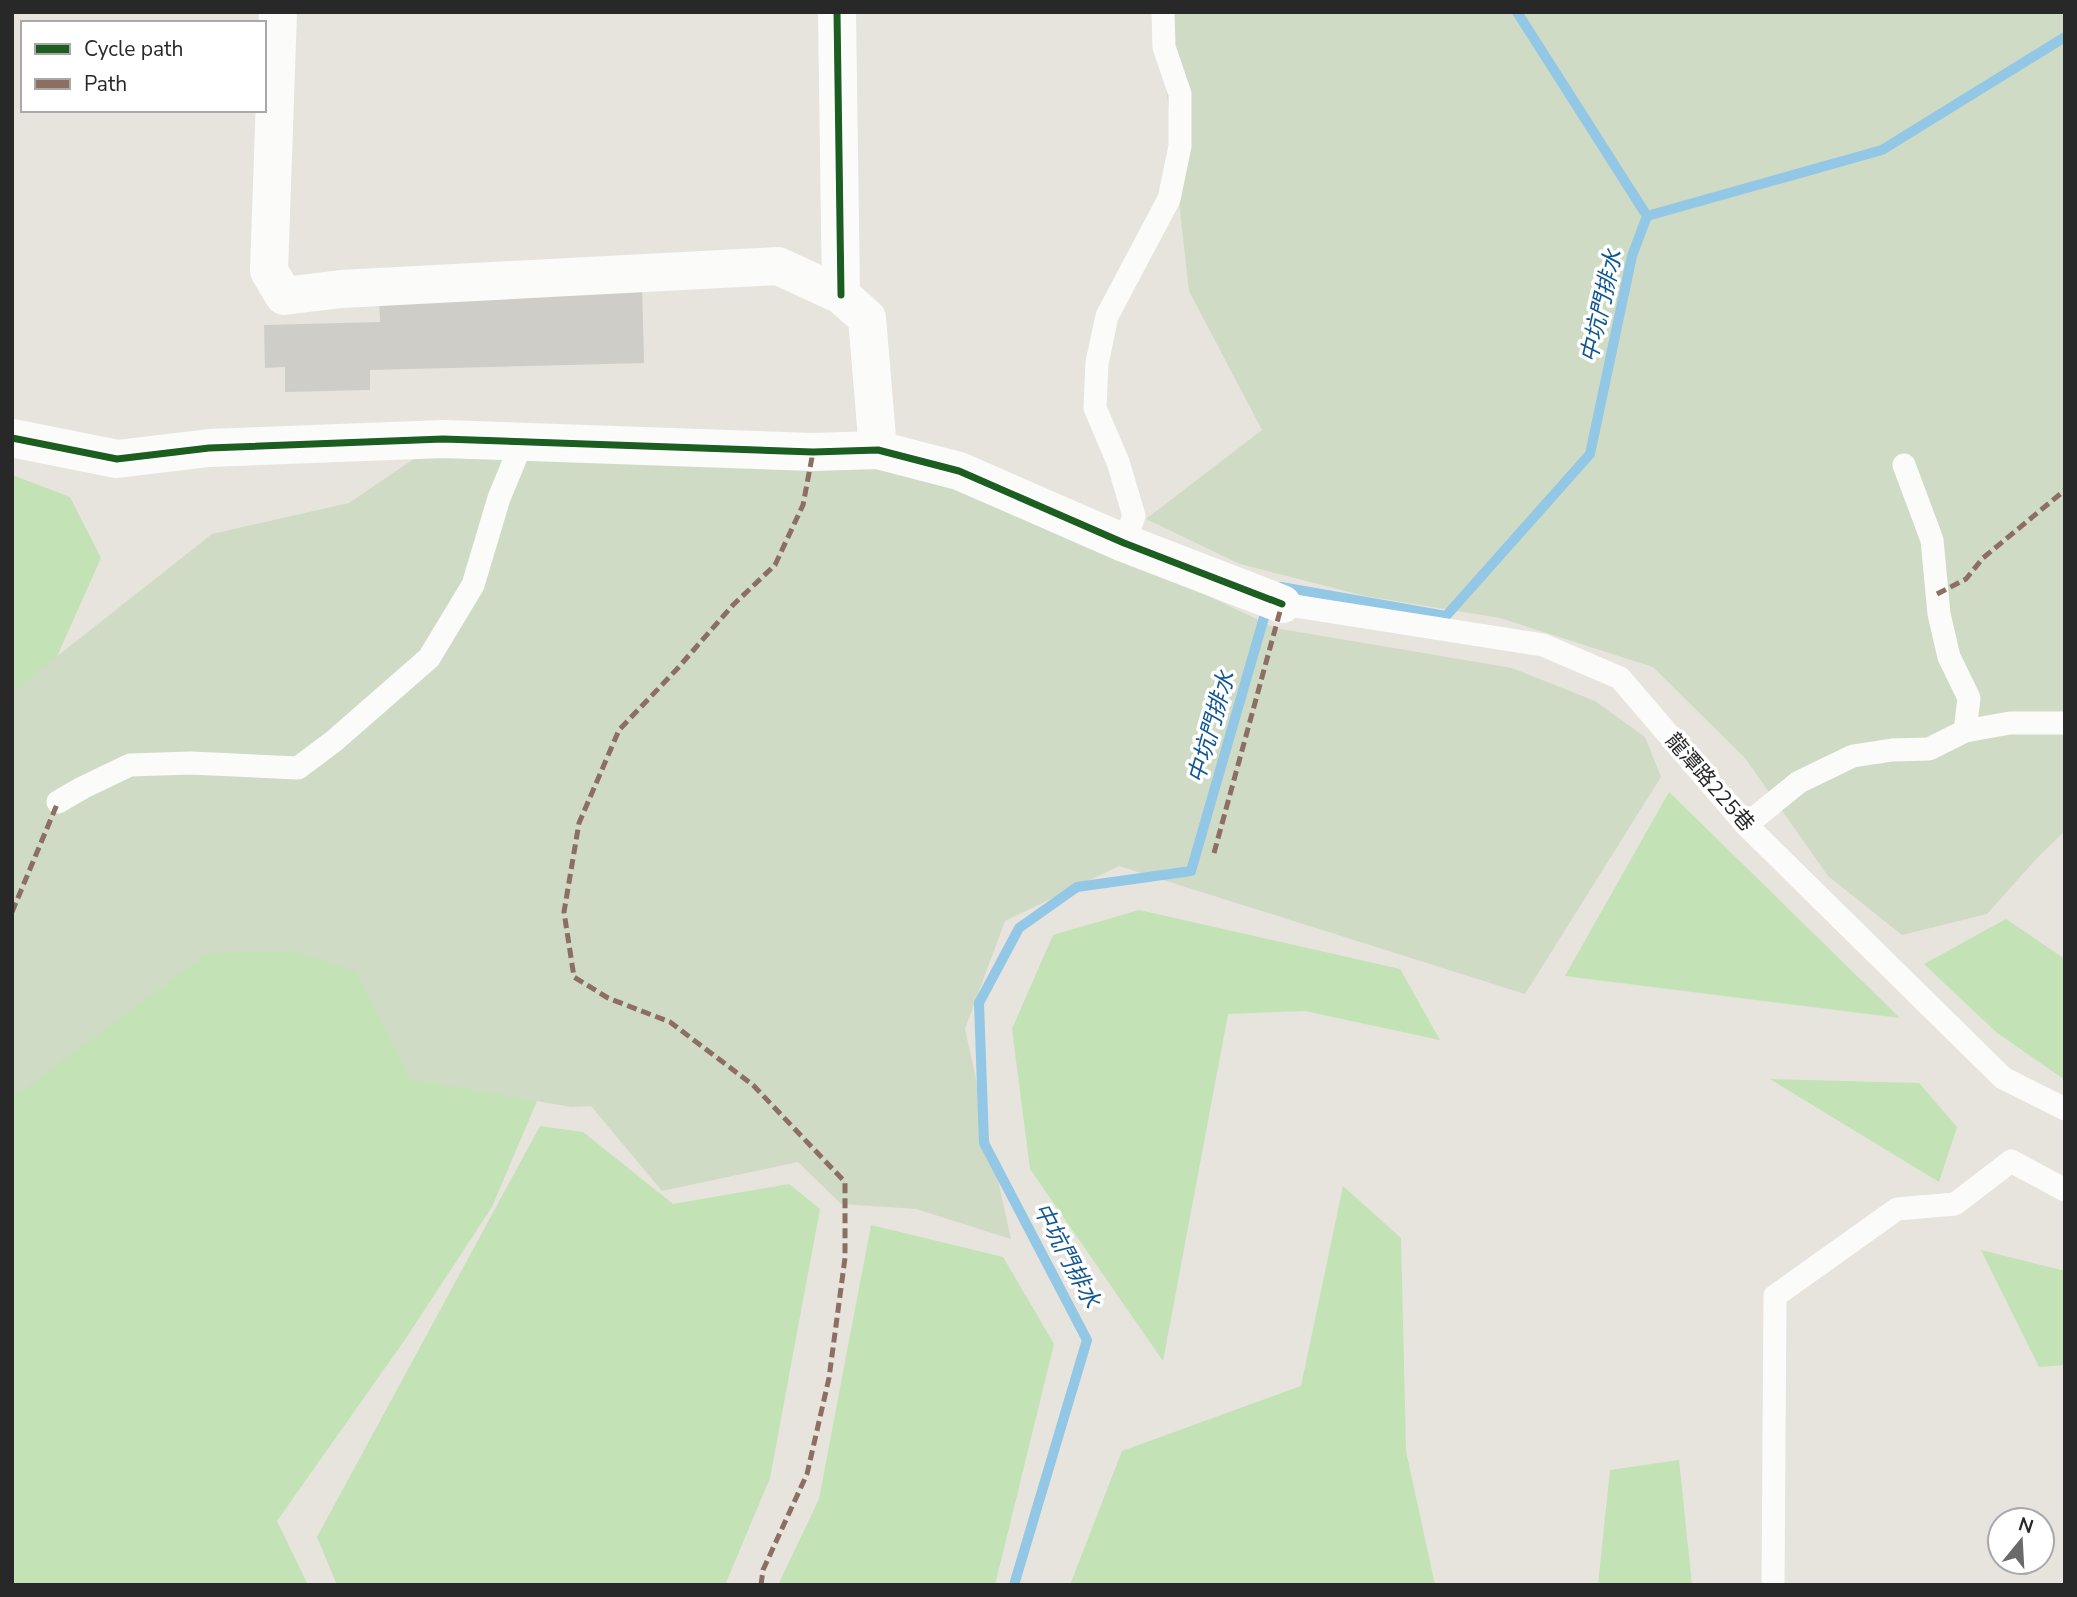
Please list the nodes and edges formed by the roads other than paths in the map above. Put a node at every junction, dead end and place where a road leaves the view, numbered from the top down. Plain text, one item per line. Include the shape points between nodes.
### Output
1 (278, 12) edge
2 (837, 12) edge
3 (1163, 12) edge
4 (841, 295) junction
5 (12, 438) edge
6 (523, 440) junction
7 (878, 450) junction
8 (1904, 465) dead end
9 (1124, 542) junction
10 (1282, 604) joint
11 (2065, 723) edge
12 (1965, 731) junction
13 (58, 802) dead end
14 (1746, 825) junction
15 (2065, 1109) edge
16 (2065, 1190) edge
17 (1773, 1585) edge

1 - 4 street via 269,271 284,296 341,289 778,266
2 - 4 street
3 - 9 lane via 1164,47 1180,94 1180,146 1169,199 1107,316 1097,363 1095,408 1134,516
4 - 7 street via 867,318
5 - 6 street via 117,459 209,448
6 - 7 street via 813,452
6 - 13 lane via 499,498 473,585 429,658 334,741 298,768 130,765
7 - 9 street via 959,471
8 - 12 lane via 1932,540 1939,614 1949,657 1969,698
9 - 10 street
10 - 14 lane, 龍潭路225巷 via 1544,645 1620,678
11 - 12 lane via 2010,723
12 - 14 lane via 1929,749 1853,756 1799,782
14 - 15 lane, 龍潭路225巷 via 2003,1079
16 - 17 lane via 2011,1161 1955,1204 1897,1209 1775,1296

